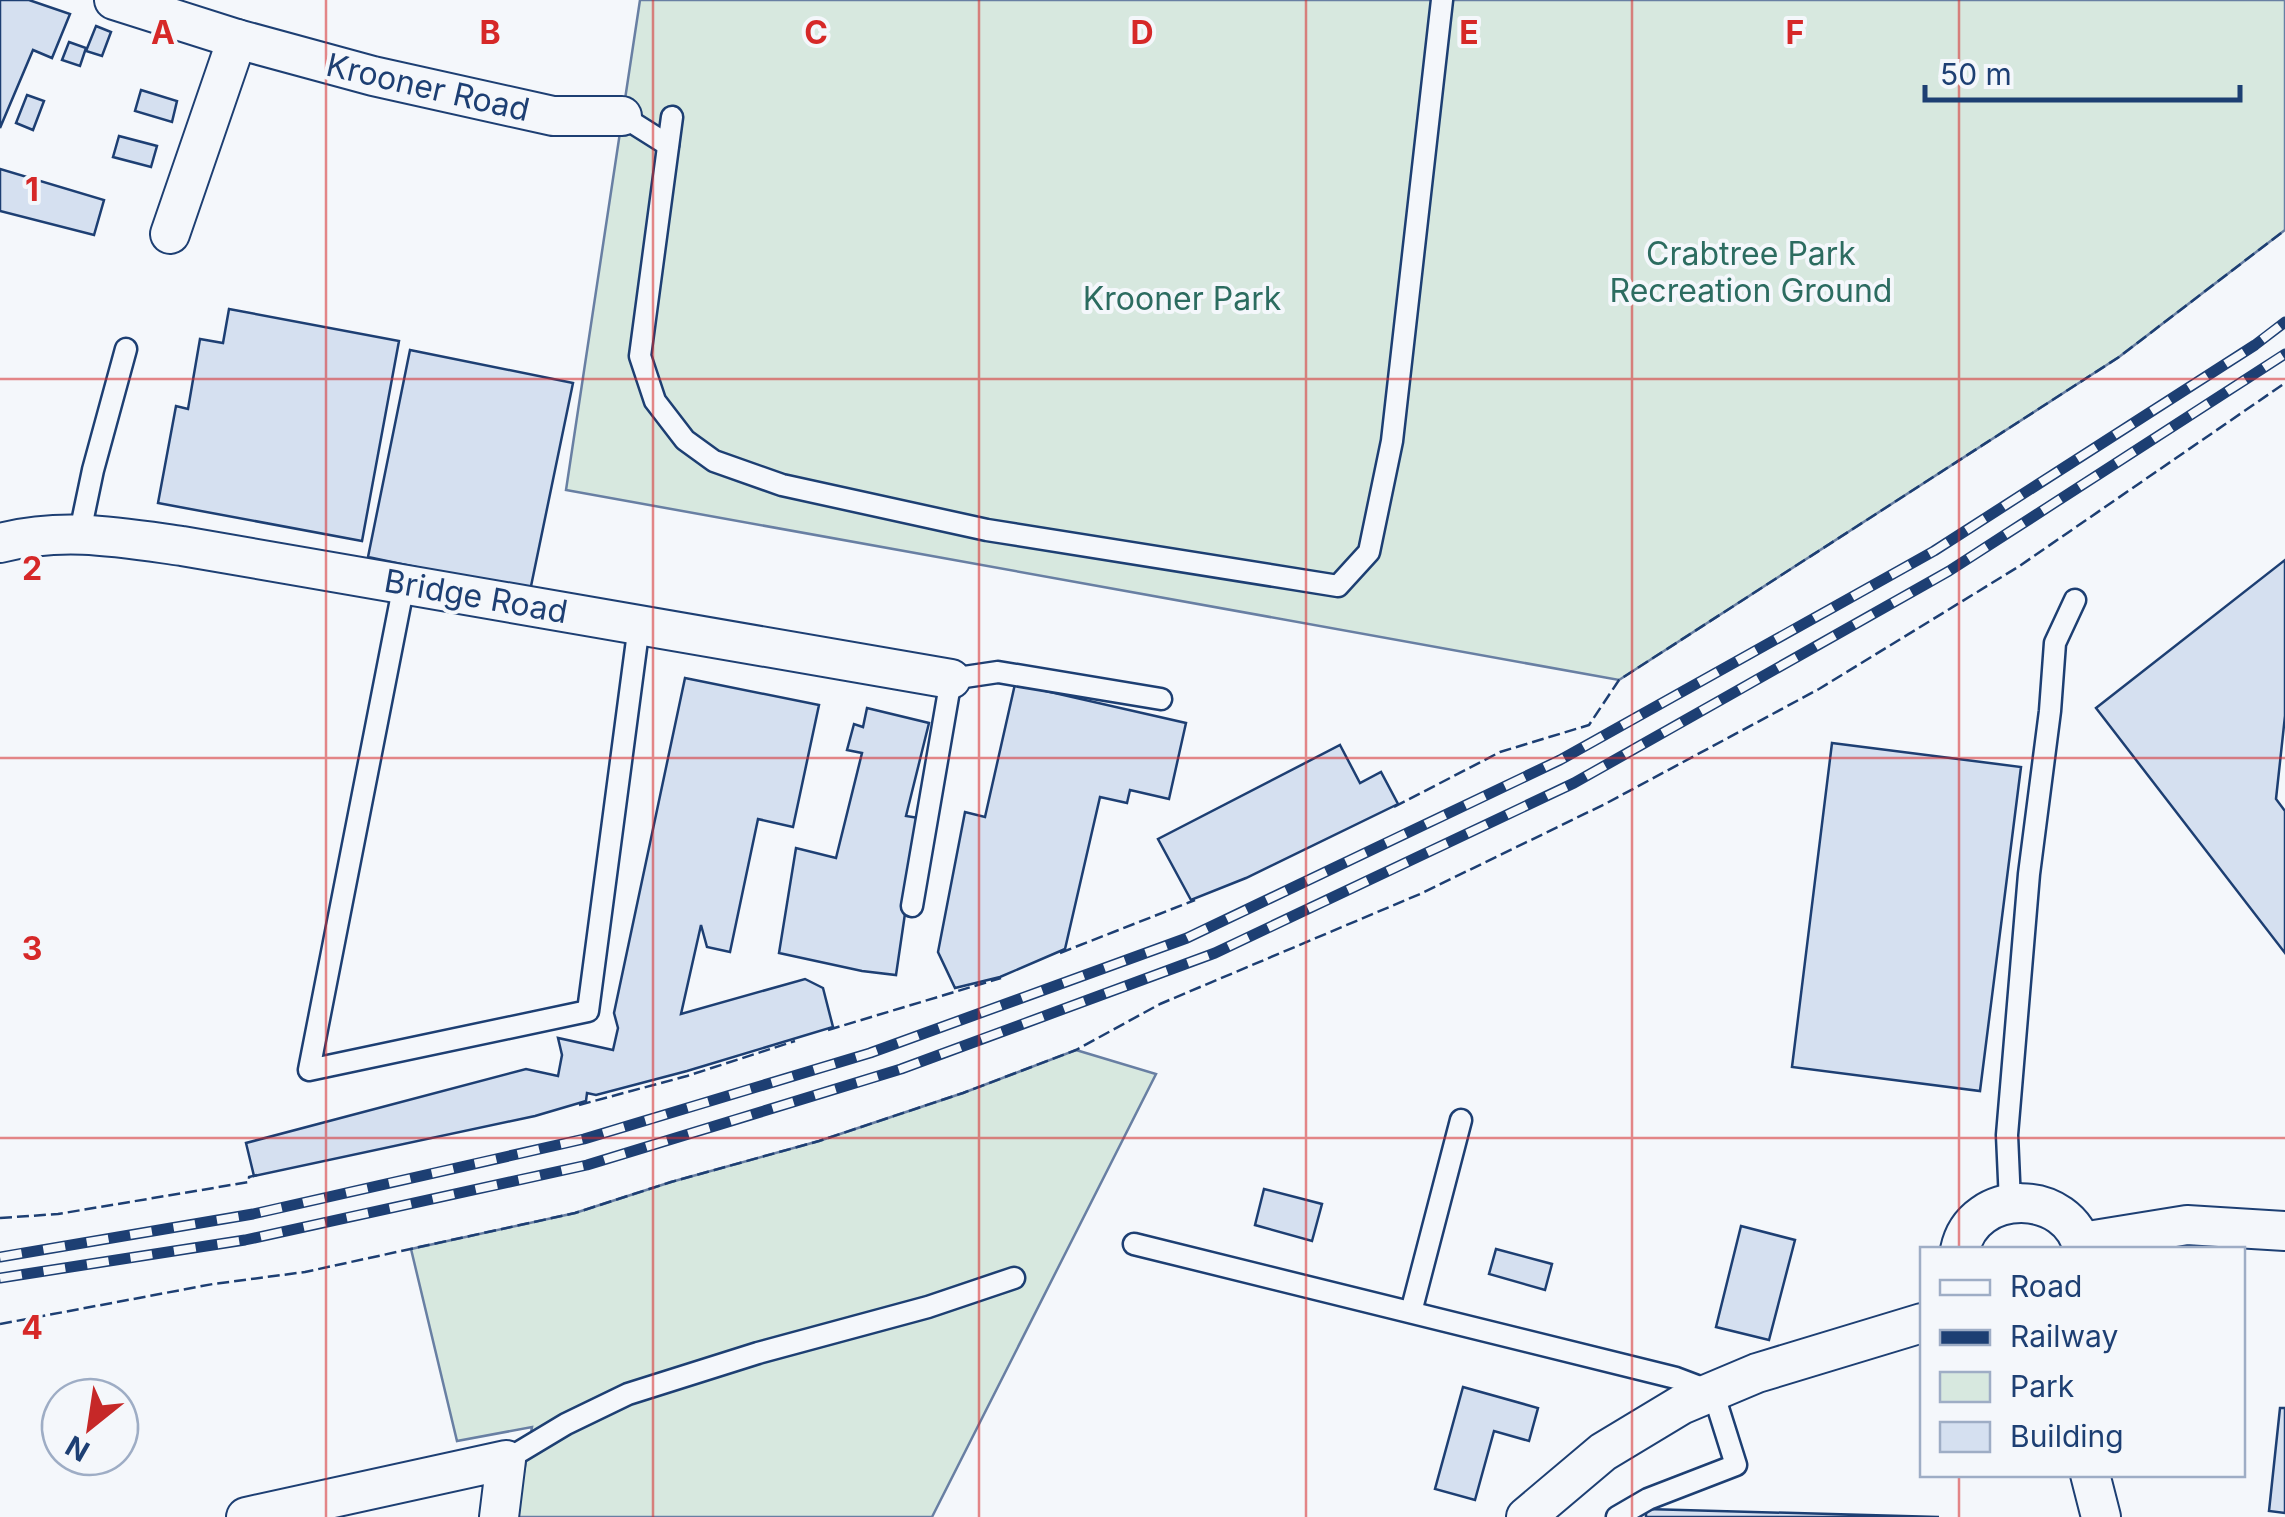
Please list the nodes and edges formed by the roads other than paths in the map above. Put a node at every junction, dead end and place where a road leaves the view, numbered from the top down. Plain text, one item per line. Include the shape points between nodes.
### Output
1 (114, 0) edge
2 (1442, 0) edge
3 (237, 39) junction
4 (622, 116) joint
5 (672, 117) dead end
6 (668, 145) junction
7 (170, 234) dead end
8 (126, 349) dead end
9 (80, 532) junction
10 (0, 543) edge
11 (404, 584) junction
12 (2075, 600) dead end
13 (639, 625) junction
14 (950, 679) junction
15 (1161, 698) dead end
16 (912, 906) dead end
17 (1461, 1120) dead end
18 (2010, 1202) junction
19 (2285, 1232) edge
20 (1134, 1244) dead end
21 (2082, 1246) edge
22 (1961, 1247) edge
23 (1014, 1278) dead end
24 (1411, 1312) junction
25 (1920, 1324) edge
26 (1713, 1392) junction
27 (506, 1460) junction
28 (2091, 1477) edge
29 (246, 1517) edge
30 (499, 1517) edge
31 (1526, 1517) edge
32 (1617, 1517) edge
33 (2101, 1517) edge

1 - 3 street, Krooner Road
2 - 6 lane via 1392,441 1369,552 1338,586 922,518 782,485 714,460 685,440 655,401 640,356
3 - 4 street, Krooner Road via 553,116
3 - 7 street
4 - 6 lane
5 - 6 lane
8 - 9 lane
9 - 10 street, Bridge Road
9 - 11 street, Bridge Road
11 - 13 street, Bridge Road
11 - 13 lane via 310,1070 588,1011
12 - 18 lane via 2055,643 2029,874 2008,1135
13 - 14 street, Bridge Road
14 - 15 lane via 998,672
14 - 16 lane
17 - 24 lane
18 - 21 street via 2060,1214
18 - 22 street via 1983,1214
19 - 21 street via 2186,1224
20 - 24 lane
23 - 27 lane via 628,1394
24 - 26 lane
25 - 26 street
26 - 31 street via 1602,1452
26 - 32 lane via 1736,1465
27 - 29 street
27 - 30 street
28 - 33 street

